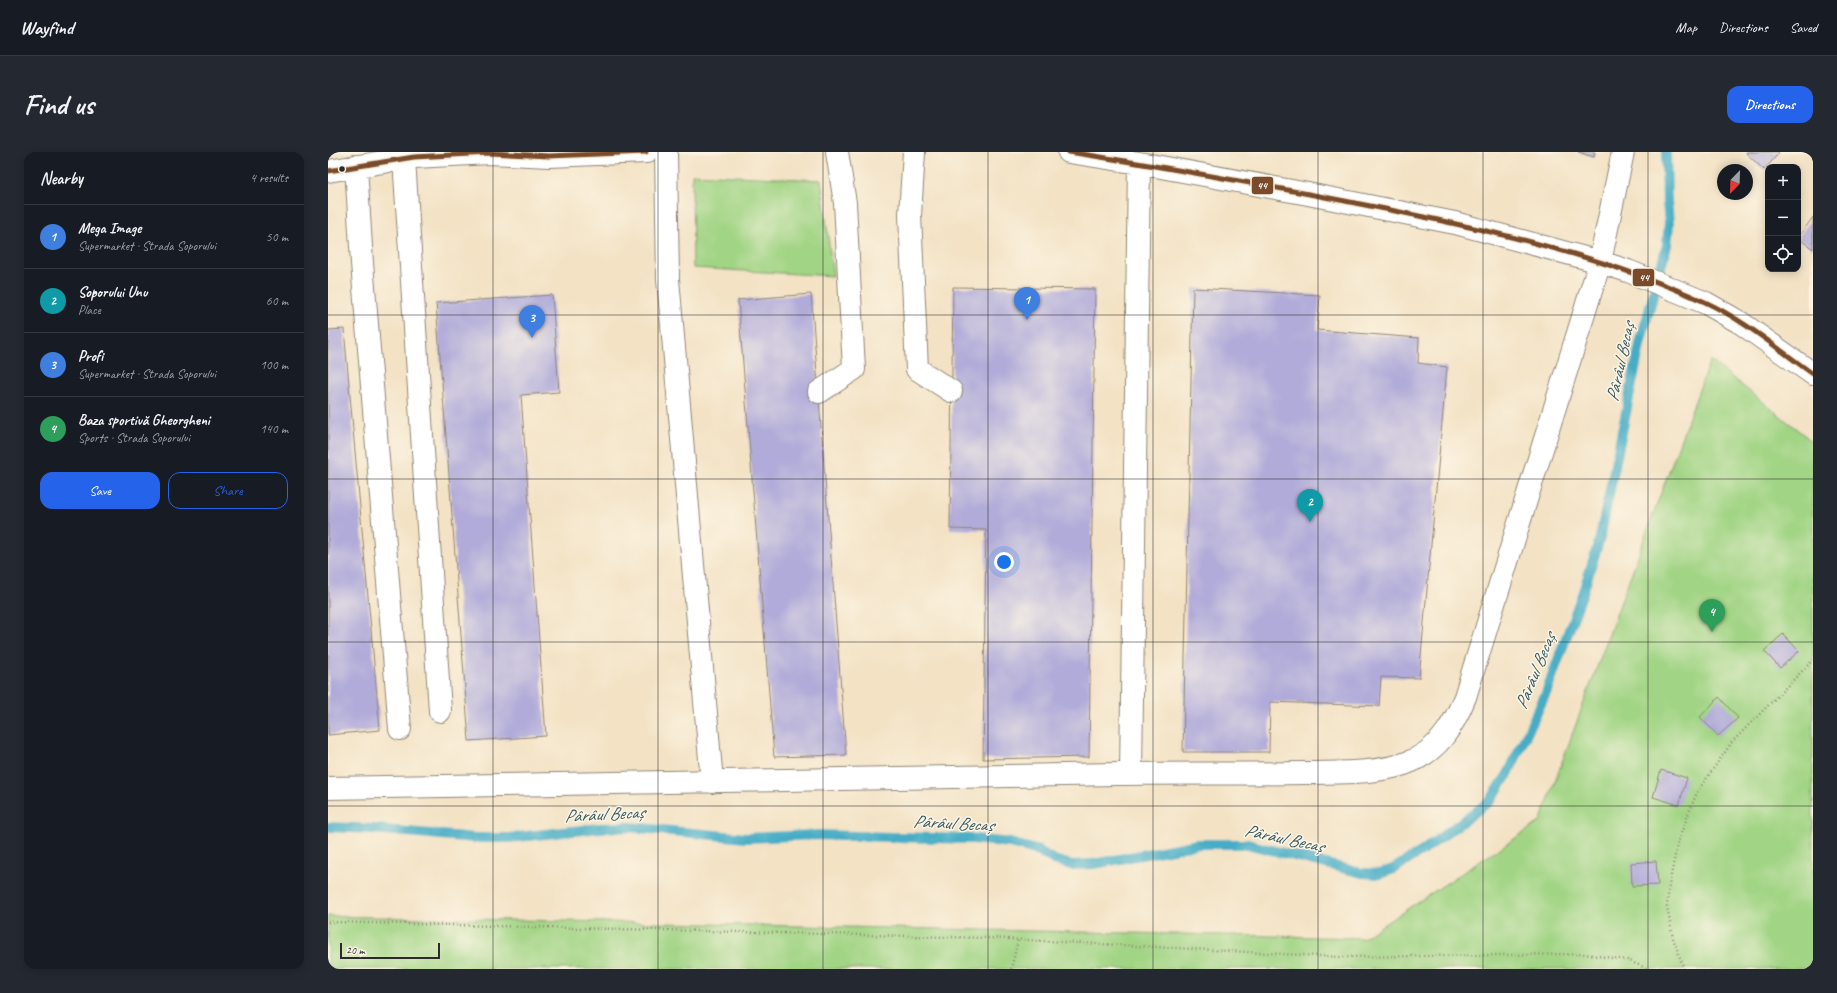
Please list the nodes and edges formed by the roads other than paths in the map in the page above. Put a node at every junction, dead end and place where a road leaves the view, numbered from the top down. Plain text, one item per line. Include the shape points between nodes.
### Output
1 (646, 152) edge
2 (666, 152) edge
3 (837, 152) edge
4 (914, 152) edge
5 (1069, 152) edge
6 (1623, 152) edge
7 (549, 154) edge
8 (404, 158) junction
9 (1139, 163) junction
10 (356, 166) junction
11 (328, 171) edge
12 (1600, 262) junction
13 (1813, 374) edge
14 (951, 391) dead end
15 (819, 392) dead end
16 (440, 711) dead end
17 (400, 729) dead end
18 (1131, 774) junction
19 (712, 782) junction
20 (328, 788) edge

1 - 7 street
2 - 19 street via 668,279
3 - 15 street via 845,203 854,369
4 - 14 street via 910,215 917,369
5 - 9 street
6 - 12 street
7 - 8 street via 490,152
8 - 10 street
8 - 16 street
9 - 12 street via 1455,223
9 - 18 street
10 - 11 street
10 - 17 street via 362,271
12 - 13 street via 1706,303 1741,323
12 - 18 street via 1465,697 1454,721 1438,744 1414,760 1376,770 1271,774
18 - 19 street
19 - 20 street

